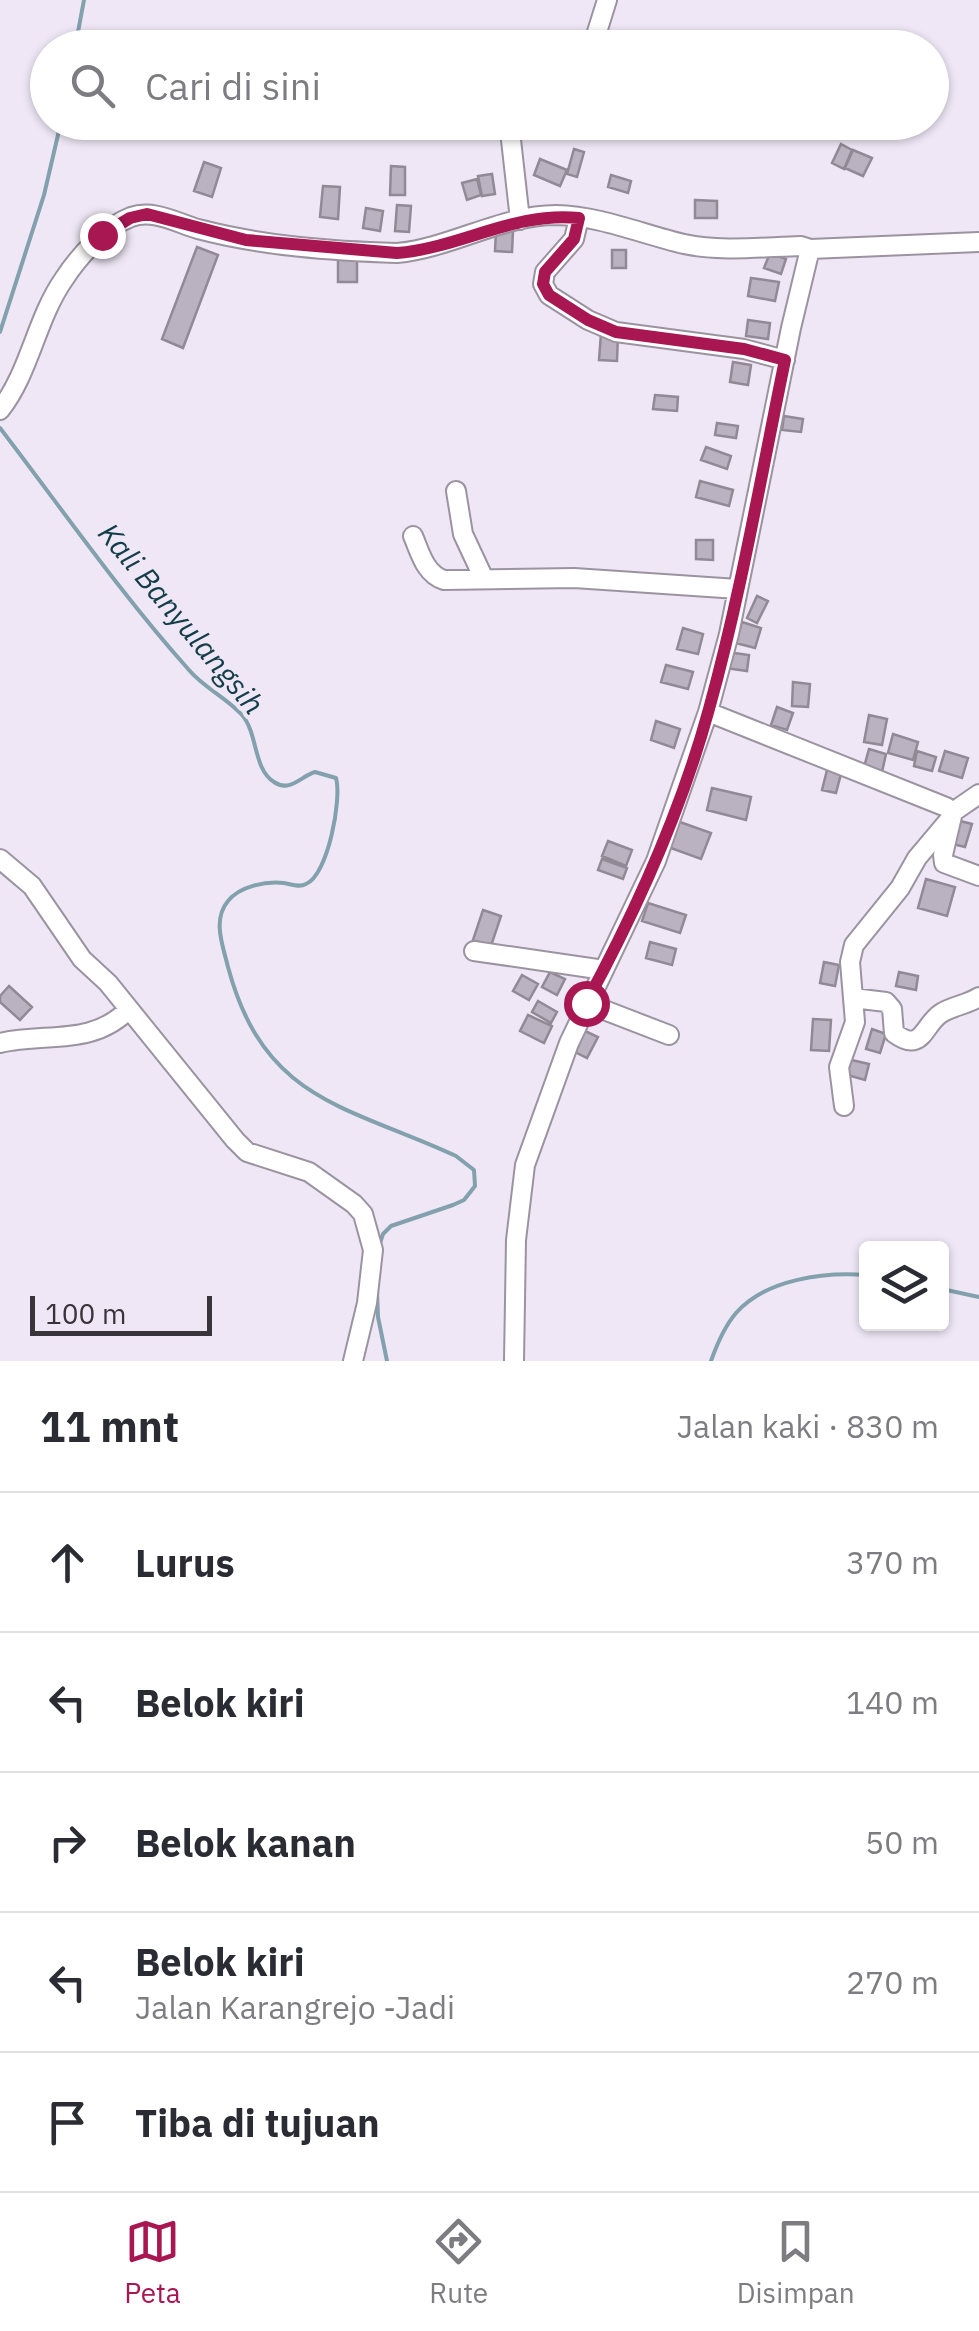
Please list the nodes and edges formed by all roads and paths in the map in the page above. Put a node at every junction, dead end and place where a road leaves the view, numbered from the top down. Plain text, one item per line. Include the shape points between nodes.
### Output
1 (607, 0) edge
2 (598, 30) edge
3 (512, 140) edge
4 (579, 218) junction
5 (520, 220) junction
6 (979, 242) edge
7 (810, 249) junction
8 (785, 360) junction
9 (1, 409) edge
10 (456, 491) dead end
11 (413, 536) dead end
12 (484, 579) junction
13 (738, 589) junction
14 (708, 712) junction
15 (979, 794) edge
16 (951, 816) junction
17 (0, 859) edge
18 (979, 876) edge
19 (474, 951) dead end
20 (604, 970) junction
21 (979, 997) edge
22 (853, 998) junction
23 (586, 1003) junction
24 (129, 1010) junction
25 (669, 1035) dead end
26 (0, 1043) edge
27 (844, 1106) dead end
28 (514, 1356) edge
29 (354, 1361) edge

1 - 2 street
3 - 5 street
4 - 5 street
4 - 7 street via 684,244
4 - 8 street via 574,239 545,272 549,295 616,332
5 - 9 street via 397,253 246,240 170,218 130,218 102,235 65,276
6 - 7 street
7 - 8 street
8 - 13 street
10 - 12 street via 462,534
11 - 12 street via 434,576
12 - 13 street
13 - 14 street
14 - 16 street via 889,782
14 - 20 street via 656,862
15 - 16 street
16 - 18 street via 944,863
16 - 22 street via 854,946
17 - 24 street via 32,886 71,946
19 - 20 street
20 - 23 street
21 - 22 street via 943,1012 924,1036 909,1040 894,1033 886,1002
22 - 27 street via 855,1022 840,1067
23 - 25 street
23 - 28 street via 520,1187
24 - 26 street via 81,1036
24 - 29 street via 248,1152 309,1172 362,1214 373,1250

